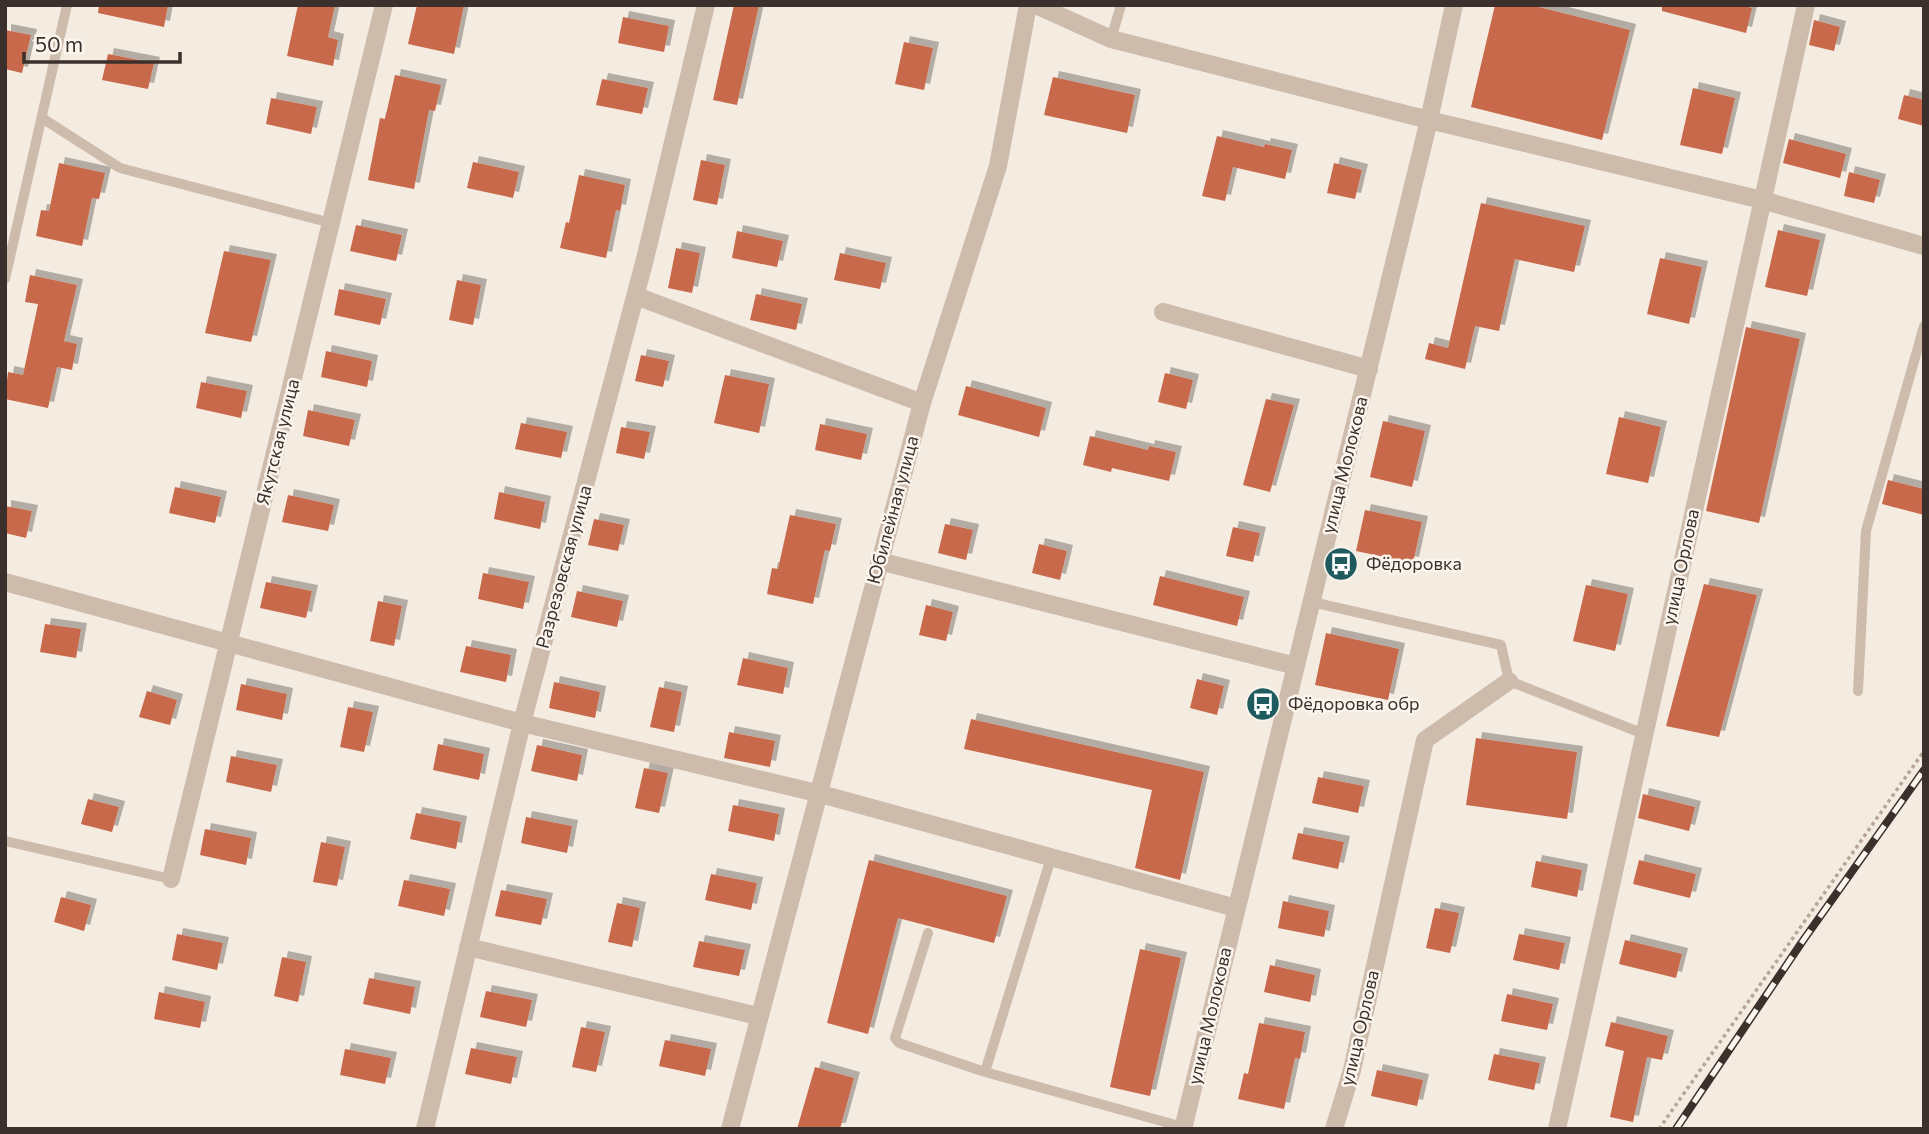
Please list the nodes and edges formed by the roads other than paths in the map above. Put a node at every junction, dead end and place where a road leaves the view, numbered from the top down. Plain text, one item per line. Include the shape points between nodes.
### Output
1 (67, 5) edge
2 (384, 5) edge
3 (706, 5) edge
4 (1028, 5) edge
5 (1036, 5) edge
6 (1121, 5) edge
7 (1454, 5) edge
8 (1806, 5) edge
9 (1111, 38) junction
10 (41, 118) junction
11 (1429, 120) junction
12 (1762, 200) junction
13 (331, 223) junction
14 (1924, 246) edge
15 (5, 279) edge
16 (636, 296) junction
17 (1163, 312) dead end
18 (1924, 326) edge
19 (1369, 369) junction
20 (922, 403) junction
21 (880, 561) junction
22 (5, 582) edge
23 (1312, 601) junction
24 (230, 642) junction
25 (1296, 666) junction
26 (1509, 681) junction
27 (1858, 691) dead end
28 (522, 723) junction
29 (1644, 734) junction
30 (817, 793) junction
31 (5, 841) edge
32 (1051, 858) junction
33 (171, 879) joint
34 (1236, 908) junction
35 (928, 933) dead end
36 (468, 947) junction
37 (758, 1016) junction
38 (985, 1072) junction
39 (1183, 1128) edge
40 (425, 1129) edge
41 (730, 1129) edge
42 (1334, 1129) edge
43 (1557, 1129) edge

1 - 10 lane
2 - 13 street, Якутская улица
3 - 16 street, Разрезовская улица
4 - 20 street, Юбилейная улица via 998,166
5 - 9 street
6 - 9 lane
7 - 11 street, улица Молокова
8 - 12 street, улица Орлова
9 - 11 street
10 - 13 lane via 120,168
10 - 15 lane
11 - 12 street
11 - 19 street, улица Молокова
12 - 14 street
12 - 29 street, улица Орлова
13 - 24 street, Якутская улица
16 - 20 street
16 - 28 street, Разрезовская улица
17 - 19 street
18 - 27 lane via 1866,531
19 - 23 street, улица Молокова
20 - 21 street, Юбилейная улица
21 - 25 street
21 - 30 street, Юбилейная улица
22 - 24 street
23 - 25 street, улица Молокова
23 - 26 lane via 1502,645
24 - 28 street
24 - 33 street, Якутская улица
25 - 34 street, улица Молокова
26 - 29 lane
26 - 42 street, улица Орлова via 1425,740 1352,1070
28 - 30 street
28 - 36 street, Разрезовская улица
29 - 43 street, улица Орлова
30 - 32 street
30 - 37 street, Юбилейная улица
31 - 33 lane
32 - 34 street
32 - 38 lane
34 - 39 street, улица Молокова
35 - 38 lane via 895,1038 904,1046
36 - 37 street
36 - 40 street, Разрезовская улица
37 - 41 street, Юбилейная улица
38 - 39 lane

